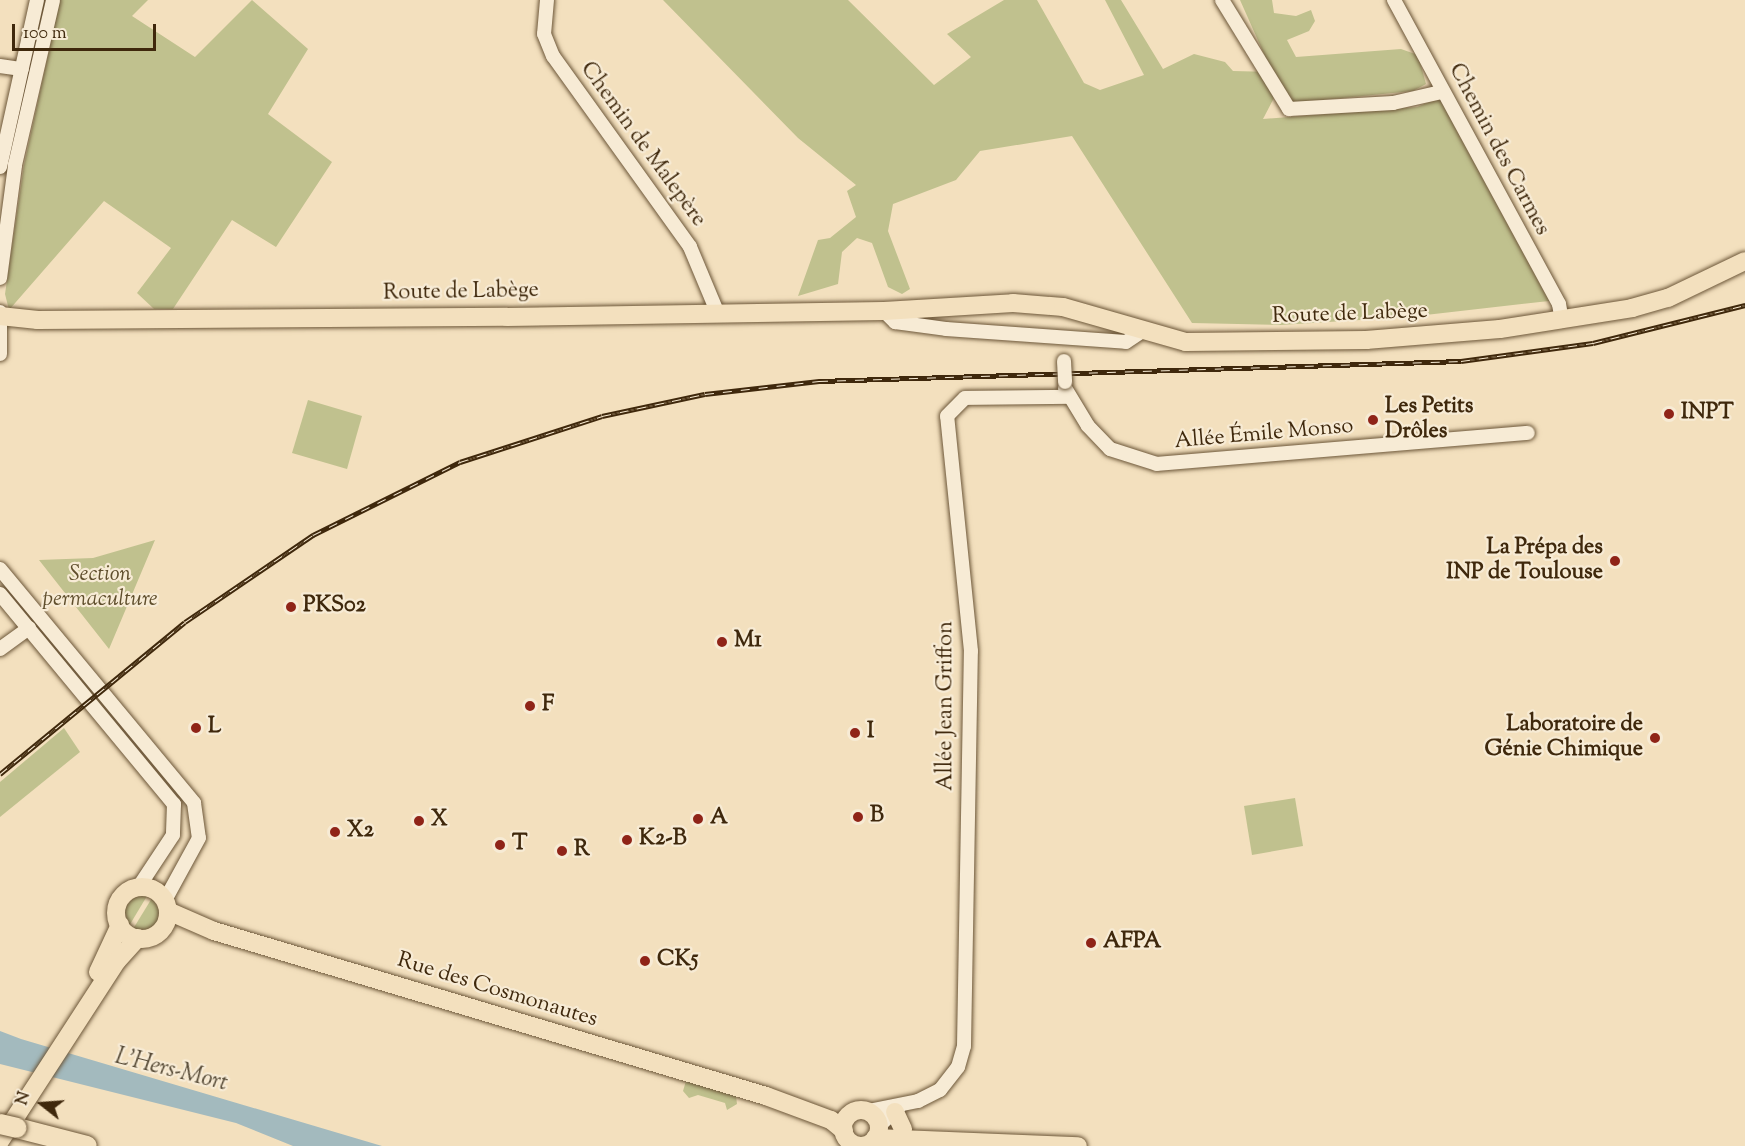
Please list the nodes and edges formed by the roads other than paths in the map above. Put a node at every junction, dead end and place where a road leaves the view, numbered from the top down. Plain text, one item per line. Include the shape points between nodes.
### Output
1 (37, 0) edge
2 (53, 0) edge
3 (547, 0) edge
4 (1221, 0) edge
5 (1394, 0) edge
6 (0, 66) edge
7 (22, 69) junction
8 (1441, 92) junction
9 (0, 166) edge
10 (1745, 261) edge
11 (0, 278) edge
12 (945, 304) junction
13 (884, 310) junction
14 (0, 314) edge
15 (718, 314) junction
16 (38, 320) junction
17 (1562, 321) junction
18 (0, 326) edge
19 (957, 329) junction
20 (1141, 332) junction
21 (1066, 339) junction
22 (0, 354) edge
23 (1067, 397) junction
24 (1528, 434) dead end
25 (0, 569) edge
26 (0, 594) edge
27 (29, 628) junction
28 (0, 649) edge
29 (138, 888) junction
30 (166, 905) junction
31 (120, 925) junction
32 (161, 930) junction
33 (214, 931) junction
34 (138, 938) junction
35 (70, 1026) junction
36 (766, 1096) junction
37 (877, 1123) edge
38 (4, 1132) edge
39 (910, 1133) junction
40 (847, 1139) edge
41 (39, 1146) edge
42 (87, 1146) edge
43 (1078, 1146) edge

1 - 7 street
2 - 11 street via 15,165
3 - 15 street, Chemin de Malepère via 544,34 553,56 690,247
4 - 8 street via 1289,109 1393,102
5 - 8 street, Chemin des Carmes
6 - 7 street
7 - 9 street
8 - 17 street, Chemin des Carmes via 1558,304
10 - 17 main road, Route de Labège via 1668,298
12 - 13 main road, Route de Labège
12 - 19 street
12 - 20 main road, Route de Labège via 1063,306
13 - 15 main road, Route de Labège
13 - 19 street via 903,324
14 - 16 main road, Route de Labège
14 - 18 street
15 - 16 main road, Route de Labège
16 - 18 main road, Route de Labège
17 - 20 main road, Route de Labège via 1366,340 1186,342
18 - 22 street
19 - 21 street
20 - 21 street via 1126,342
21 - 23 street, bridge
23 - 24 street, Allée Émile Monso via 1110,449 1157,464
23 - 37 street, Allée Jean Griffon via 964,398 947,416 971,651 964,1046 958,1067 944,1086
25 - 30 street via 181,786 198,814 200,832
26 - 27 street
27 - 28 street
27 - 29 street via 169,796 176,811 173,835
29 - 30 main road via 154,890
29 - 31 main road via 119,903
30 - 32 main road
30 - 33 main road, Rue des Cosmonautes
31 - 34 main road
31 - 35 main road
32 - 33 main road, Rue des Cosmonautes
32 - 34 main road
33 - 36 main road, Rue des Cosmonautes
34 - 35 main road
35 - 38 main road
36 - 37 main road, Rue des Cosmonautes
36 - 40 main road, Rue des Cosmonautes via 831,1120
37 - 39 main road
37 - 39 main road
37 - 40 main road via 863,1145
37 - 40 main road via 847,1117
38 - 41 highway
38 - 42 highway
39 - 43 main road

